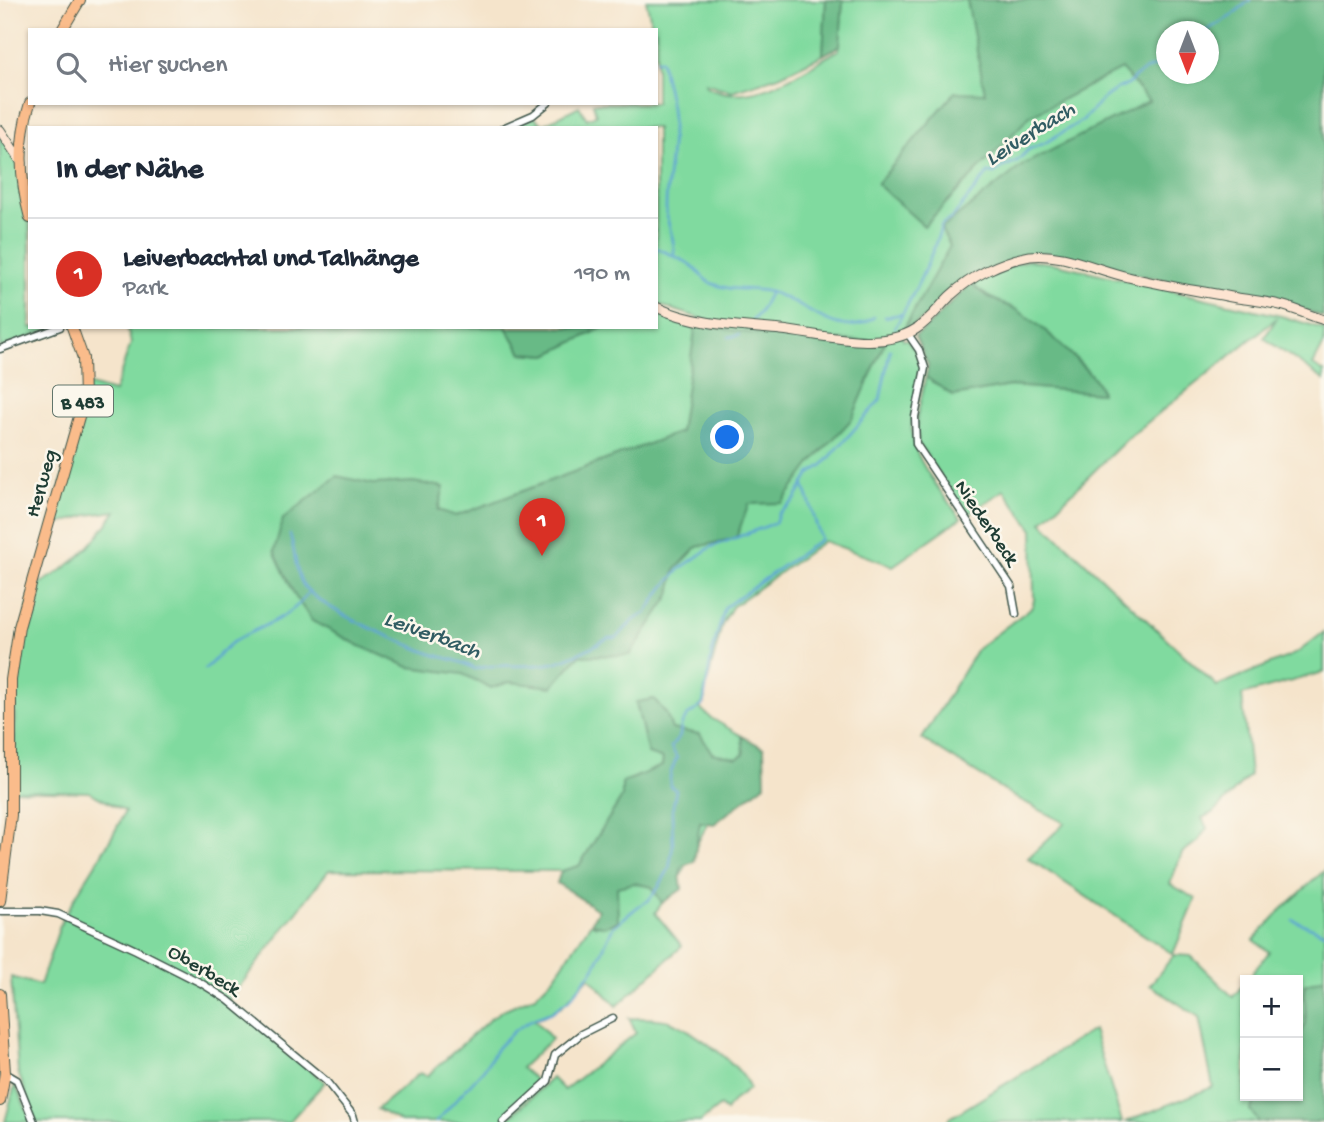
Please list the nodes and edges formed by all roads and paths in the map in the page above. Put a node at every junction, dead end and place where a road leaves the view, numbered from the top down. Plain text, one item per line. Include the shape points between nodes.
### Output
1 (80, 0) edge
2 (63, 28) edge
3 (29, 105) edge
4 (546, 105) edge
5 (508, 126) edge
6 (0, 130) edge
7 (22, 163) junction
8 (28, 209) edge
9 (658, 308) edge
10 (1324, 320) edge
11 (55, 329) edge
12 (73, 329) edge
13 (908, 334) junction
14 (0, 349) edge
15 (1016, 614) dead end
16 (0, 901) edge
17 (0, 911) edge
18 (0, 994) edge
19 (613, 1018) dead end
20 (5, 1073) junction
21 (0, 1101) edge
22 (34, 1122) edge
23 (355, 1122) edge
24 (503, 1122) edge

1 - 2 main road
3 - 7 main road
4 - 5 street
6 - 7 street
7 - 8 main road
9 - 13 street via 713,323 836,338
10 - 13 street via 1282,306 1141,281 1044,255 1016,260 973,278
11 - 14 street
12 - 16 main road, Herweg / B 483 via 83,358 84,399 13,662 12,815
13 - 15 street, Niederbeck via 925,368 914,431 920,453 1011,586
17 - 23 street, Oberbeck via 58,914 201,983 326,1080
18 - 20 main road
19 - 24 street via 581,1034 555,1055 548,1081
20 - 21 main road
20 - 22 street via 17,1080

